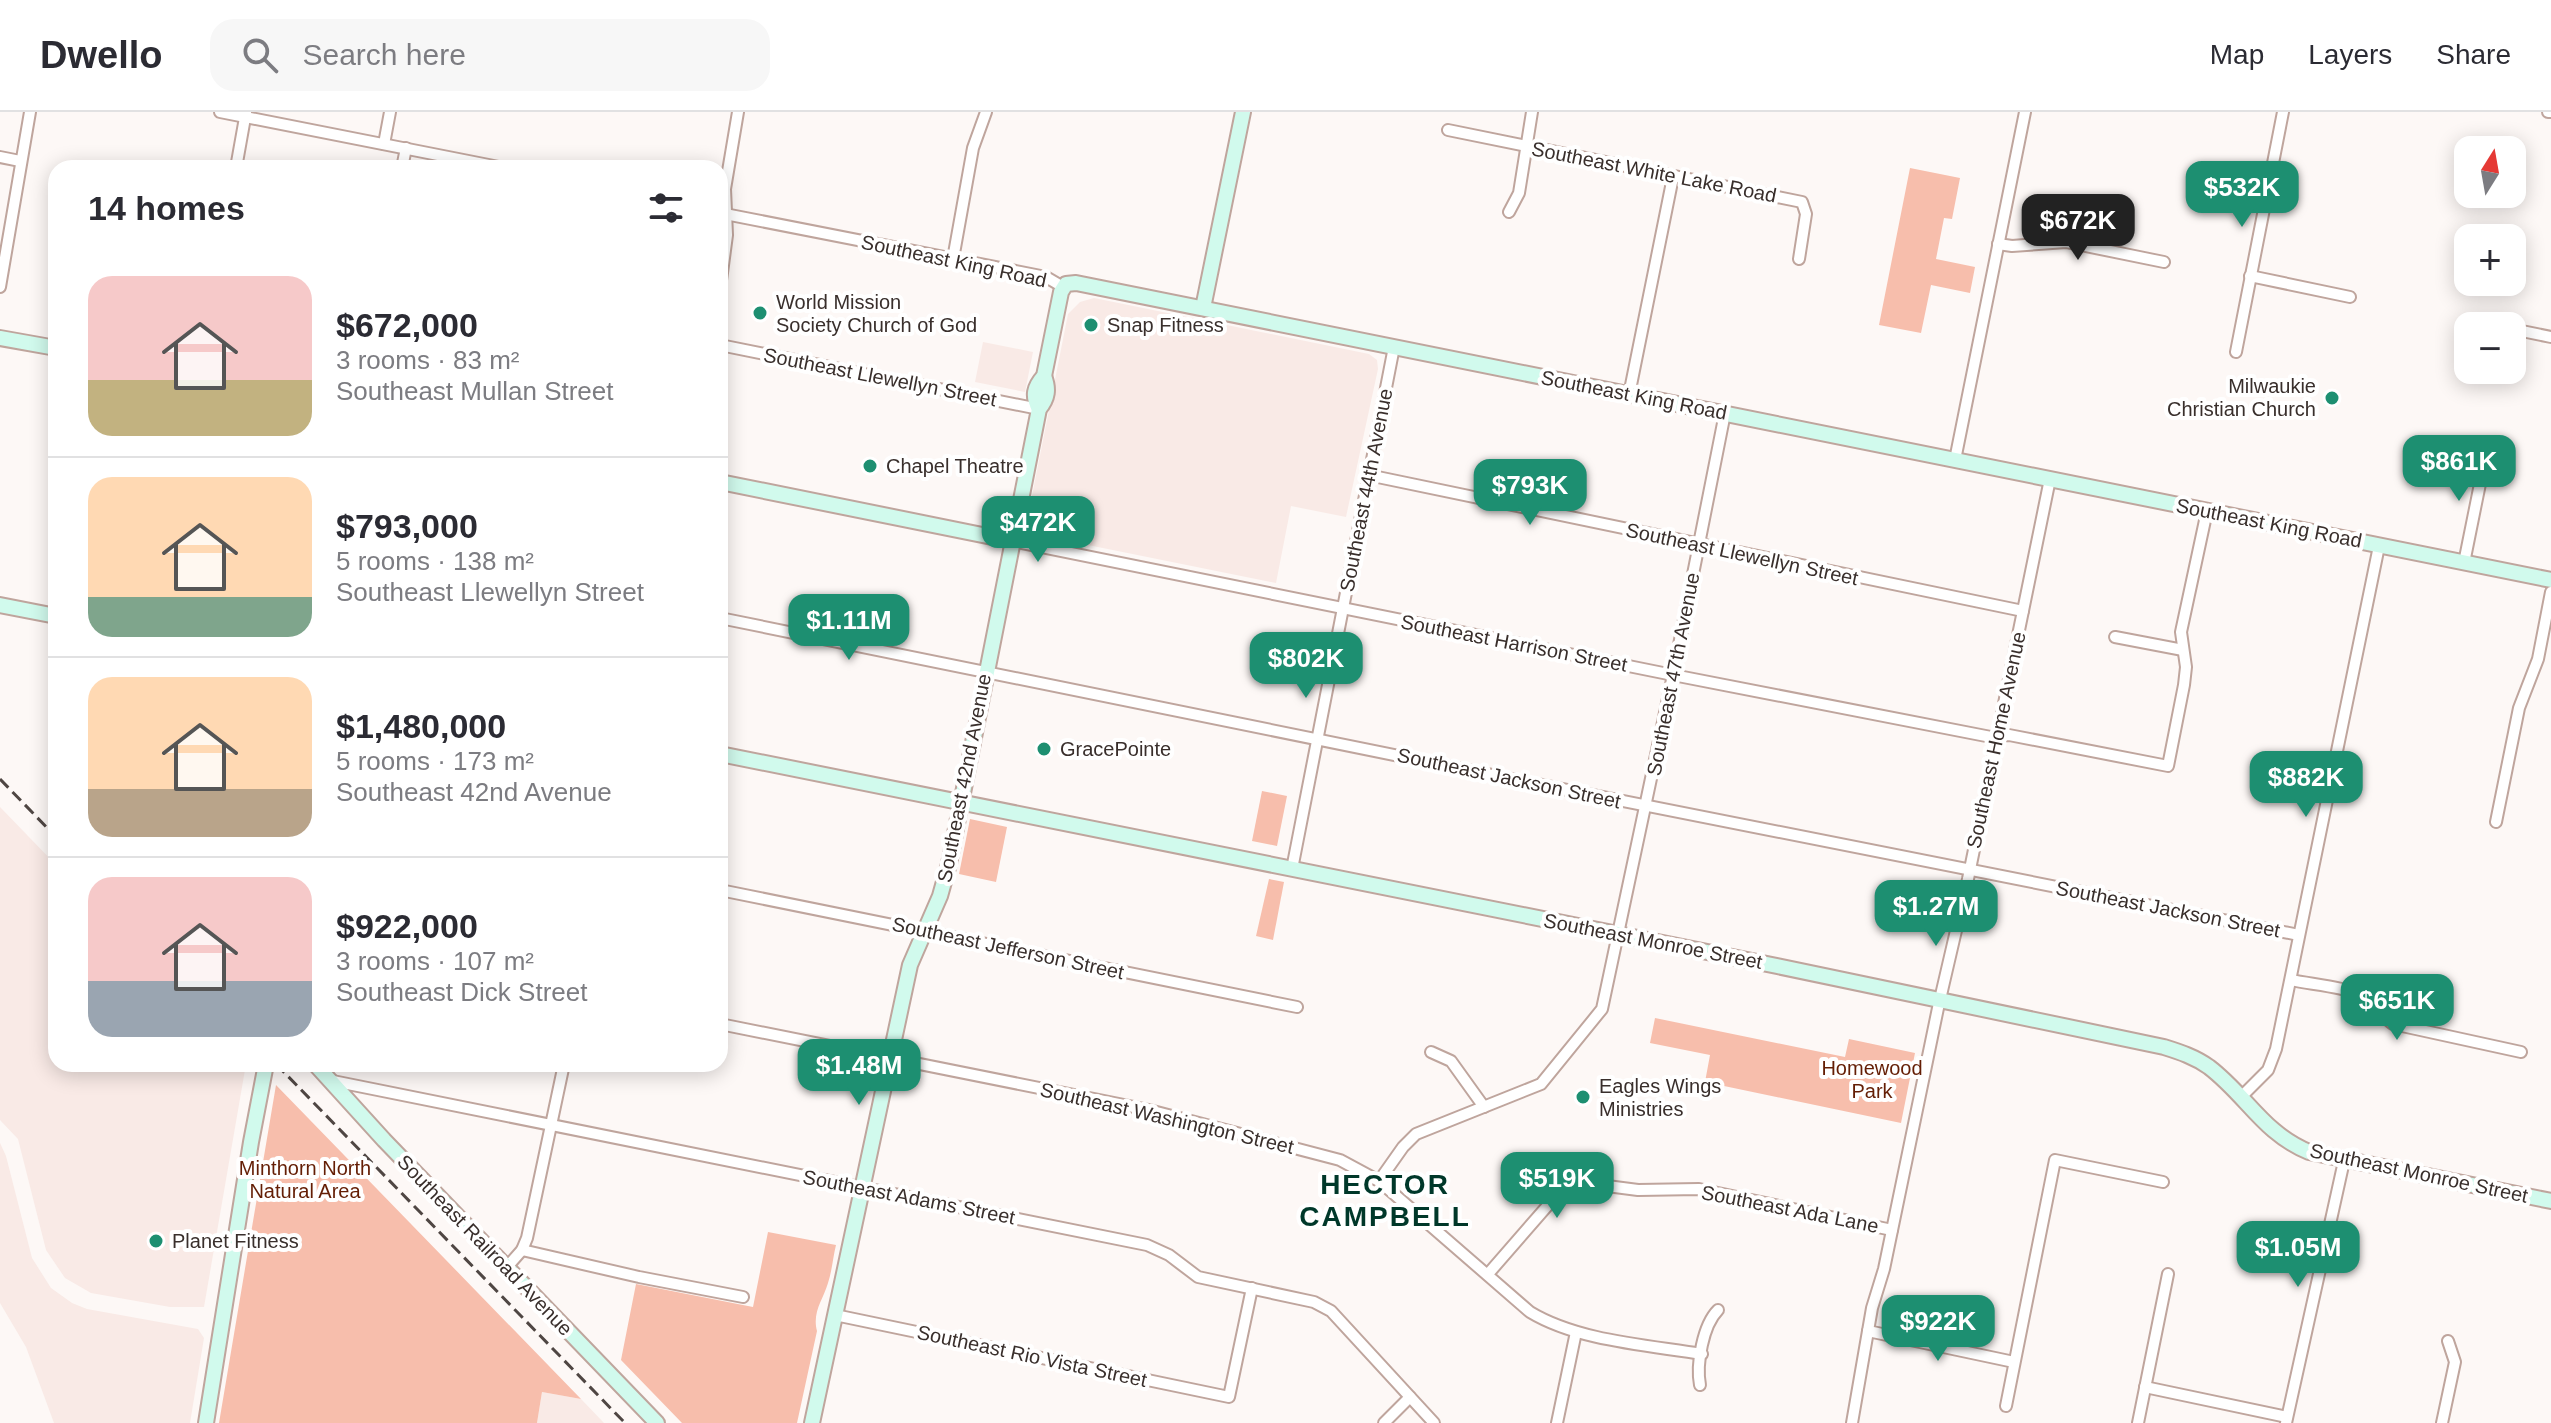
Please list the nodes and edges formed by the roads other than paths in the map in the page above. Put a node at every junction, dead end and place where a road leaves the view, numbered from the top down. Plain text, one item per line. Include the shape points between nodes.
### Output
1 (30, 112) edge
2 (220, 112) edge
3 (390, 112) edge
4 (738, 112) edge
5 (986, 112) edge
6 (1243, 112) edge
7 (1532, 112) edge
8 (2025, 112) edge
9 (2283, 112) edge
10 (246, 114) edge
11 (1448, 130) dead end
12 (384, 144) junction
13 (1526, 146) junction
14 (406, 148) junction
15 (0, 157) edge
16 (237, 160) edge
17 (404, 160) edge
18 (465, 160) edge
19 (20, 161) junction
20 (728, 171) edge
21 (1673, 177) junction
22 (1509, 212) dead end
23 (728, 215) edge
24 (1998, 244) junction
25 (953, 259) junction
26 (1799, 259) dead end
27 (2164, 262) dead end
28 (2250, 276) junction
29 (0, 287) edge
30 (1063, 287) junction
31 (2350, 297) dead end
32 (1203, 308) junction
33 (2526, 332) edge
34 (2551, 337) edge
35 (0, 338) edge
36 (48, 347) edge
37 (728, 347) edge
38 (1394, 347) junction
39 (2236, 352) dead end
40 (1629, 395) junction
41 (1039, 409) junction
42 (1725, 413) junction
43 (2478, 442) dead end
44 (1955, 460) junction
45 (1368, 475) junction
46 (2050, 479) junction
47 (728, 484) edge
48 (2207, 511) junction
49 (1012, 541) junction
50 (1699, 545) junction
51 (2379, 546) junction
52 (2464, 563) junction
53 (2551, 580) edge
54 (2551, 592) edge
55 (0, 605) edge
56 (1343, 609) junction
57 (2023, 611) junction
58 (48, 614) edge
59 (728, 620) edge
60 (2115, 637) dead end
61 (2183, 650) junction
62 (985, 673) junction
63 (1673, 675) junction
64 (1316, 738) junction
65 (1996, 738) junction
66 (728, 756) edge
67 (960, 804) junction
68 (1646, 807) junction
69 (2496, 822) dead end
70 (1292, 869) junction
71 (1969, 870) junction
72 (728, 892) edge
73 (923, 931) junction
74 (1618, 934) junction
75 (2299, 935) junction
76 (2291, 980) junction
77 (1941, 1000) junction
78 (1297, 1007) dead end
79 (728, 1026) edge
80 (1431, 1052) dead end
81 (2521, 1052) dead end
82 (889, 1057) junction
83 (258, 1072) edge
84 (264, 1072) edge
85 (322, 1072) edge
86 (562, 1072) edge
87 (328, 1080) junction
88 (2240, 1098) junction
89 (1484, 1107) junction
90 (552, 1125) junction
91 (251, 1142) junction
92 (2344, 1161) junction
93 (1379, 1181) junction
94 (2163, 1182) dead end
95 (862, 1188) junction
96 (2551, 1201) edge
97 (1892, 1230) junction
98 (522, 1250) junction
99 (507, 1267) junction
100 (1488, 1274) junction
101 (2168, 1274) dead end
102 (1252, 1288) junction
103 (743, 1297) dead end
104 (1718, 1310) dead end
105 (835, 1315) junction
106 (1868, 1331) junction
107 (1576, 1332) junction
108 (2448, 1341) dead end
109 (1702, 1354) junction
110 (2014, 1362) junction
111 (1700, 1385) dead end
112 (2145, 1387) junction
113 (1410, 1397) junction
114 (2006, 1406) dead end
115 (2287, 1420) edge
116 (206, 1423) edge
117 (657, 1423) edge
118 (812, 1423) edge
119 (1384, 1423) edge
120 (1434, 1423) edge
121 (1557, 1423) edge
122 (1852, 1423) edge
123 (2138, 1423) edge
124 (2442, 1423) edge

1 - 19 street
2 - 10 street
3 - 12 street
4 - 20 street
5 - 25 street via 973,148
6 - 32 street
7 - 13 street
8 - 24 street
9 - 28 street
10 - 12 street
10 - 16 street
11 - 13 street, Southeast White Lake Road
12 - 14 street
13 - 21 street, Southeast White Lake Road
13 - 22 street via 1519,193
14 - 17 street
14 - 18 street
15 - 19 street
19 - 29 street
21 - 26 street, Southeast White Lake Road via 1802,202 1806,214
21 - 40 street
23 - 25 street, Southeast King Road
24 - 27 street via 2066,242
24 - 44 street
25 - 30 street, Southeast King Road via 1046,277
28 - 31 street
28 - 39 street
30 - 32 street, Southeast King Road via 1076,283
30 - 41 street, Southeast 42nd Avenue via 1034,399
32 - 38 street, Southeast King Road
33 - 34 street
35 - 36 street
37 - 41 street, Southeast Llewellyn Street
38 - 40 street, Southeast King Road
38 - 45 street, Southeast 44th Avenue
40 - 42 street, Southeast King Road
41 - 49 street, Southeast 42nd Avenue
42 - 44 street, Southeast King Road
42 - 50 street, Southeast 47th Avenue
43 - 52 street via 2485,459
44 - 46 street, Southeast King Road
45 - 50 street, Southeast Llewellyn Street
45 - 56 street, Southeast 44th Avenue
46 - 48 street, Southeast King Road
46 - 57 street, Southeast Home Avenue
47 - 49 street, Southeast Harrison Street
48 - 51 street, Southeast King Road
48 - 61 street via 2181,632
49 - 56 street, Southeast Harrison Street
49 - 62 street, Southeast 42nd Avenue
50 - 57 street, Southeast Llewellyn Street
50 - 63 street, Southeast 47th Avenue
51 - 52 street, Southeast King Road
51 - 75 street
52 - 53 street, Southeast King Road
54 - 69 street via 2538,659 2519,708
55 - 58 street
56 - 63 street, Southeast Harrison Street
56 - 64 street, Southeast 44th Avenue
57 - 65 street, Southeast Home Avenue
59 - 62 street, Southeast Jackson Street
60 - 61 street
61 - 65 street, Southeast Harrison Street via 2184,685 2168,766 2009,735
62 - 64 street, Southeast Jackson Street
62 - 67 street, Southeast 42nd Avenue
63 - 65 street, Southeast Harrison Street
63 - 68 street, Southeast 47th Avenue
64 - 68 street, Southeast Jackson Street
64 - 70 street, Southeast 44th Avenue
65 - 71 street, Southeast Home Avenue
66 - 67 street, Southeast Monroe Street
67 - 70 street, Southeast Monroe Street
67 - 73 street, Southeast 42nd Avenue via 943,888
68 - 71 street, Southeast Jackson Street
68 - 74 street, Southeast 47th Avenue
70 - 74 street, Southeast Monroe Street
71 - 75 street, Southeast Jackson Street
71 - 77 street, Southeast Home Avenue
72 - 73 street, Southeast Jefferson Street
73 - 78 street, Southeast Jefferson Street
73 - 82 street, Southeast 42nd Avenue
74 - 77 street, Southeast Monroe Street
74 - 89 street, Southeast 47th Avenue via 1607,993 1596,1019 1541,1084
75 - 76 street
76 - 81 street via 2355,993 2393,1024
76 - 88 street via 2268,1070
77 - 88 street, Southeast Monroe Street via 2183,1053 2209,1067
77 - 97 street, Southeast Home Avenue
79 - 82 street, Southeast Washington Street
80 - 89 street via 1451,1061
82 - 93 street, Southeast Washington Street via 1149,1110 1340,1160
82 - 95 street, Southeast 42nd Avenue
83 - 91 street via 249,1120
84 - 91 street
85 - 87 street, Southeast Railroad Avenue
86 - 90 street
87 - 90 street, Southeast Adams Street
87 - 99 street, Southeast Railroad Avenue
88 - 92 street, Southeast Monroe Street via 2283,1140
89 - 93 street, Southeast 47th Avenue via 1416,1134
90 - 95 street, Southeast Adams Street
90 - 98 street
91 - 116 street
92 - 96 street, Southeast Monroe Street
92 - 115 street
93 - 100 street, Southeast Washington Street
94 - 110 street via 2055,1160
95 - 102 street, Southeast Adams Street via 1147,1245 1198,1277
95 - 105 street, Southeast 42nd Avenue
97 - 100 street, Southeast Ada Lane via 1699,1189 1638,1190 1584,1183 1556,1196
97 - 106 street, Southeast Home Avenue
98 - 99 street
98 - 103 street
99 - 117 street, Southeast Railroad Avenue
100 - 107 street, Southeast Washington Street via 1530,1312
101 - 112 street
102 - 105 street, Southeast Rio Vista Street via 1229,1397
102 - 113 street, Southeast Adams Street via 1331,1311
104 - 109 street via 1709,1319
105 - 118 street, Southeast 42nd Avenue
106 - 110 street
106 - 122 street, Southeast Home Avenue
107 - 109 street, Southeast Washington Street
107 - 121 street
108 - 124 street via 2455,1362
109 - 111 street
110 - 114 street
112 - 115 street
112 - 123 street
113 - 119 street
113 - 120 street, Southeast Adams Street

